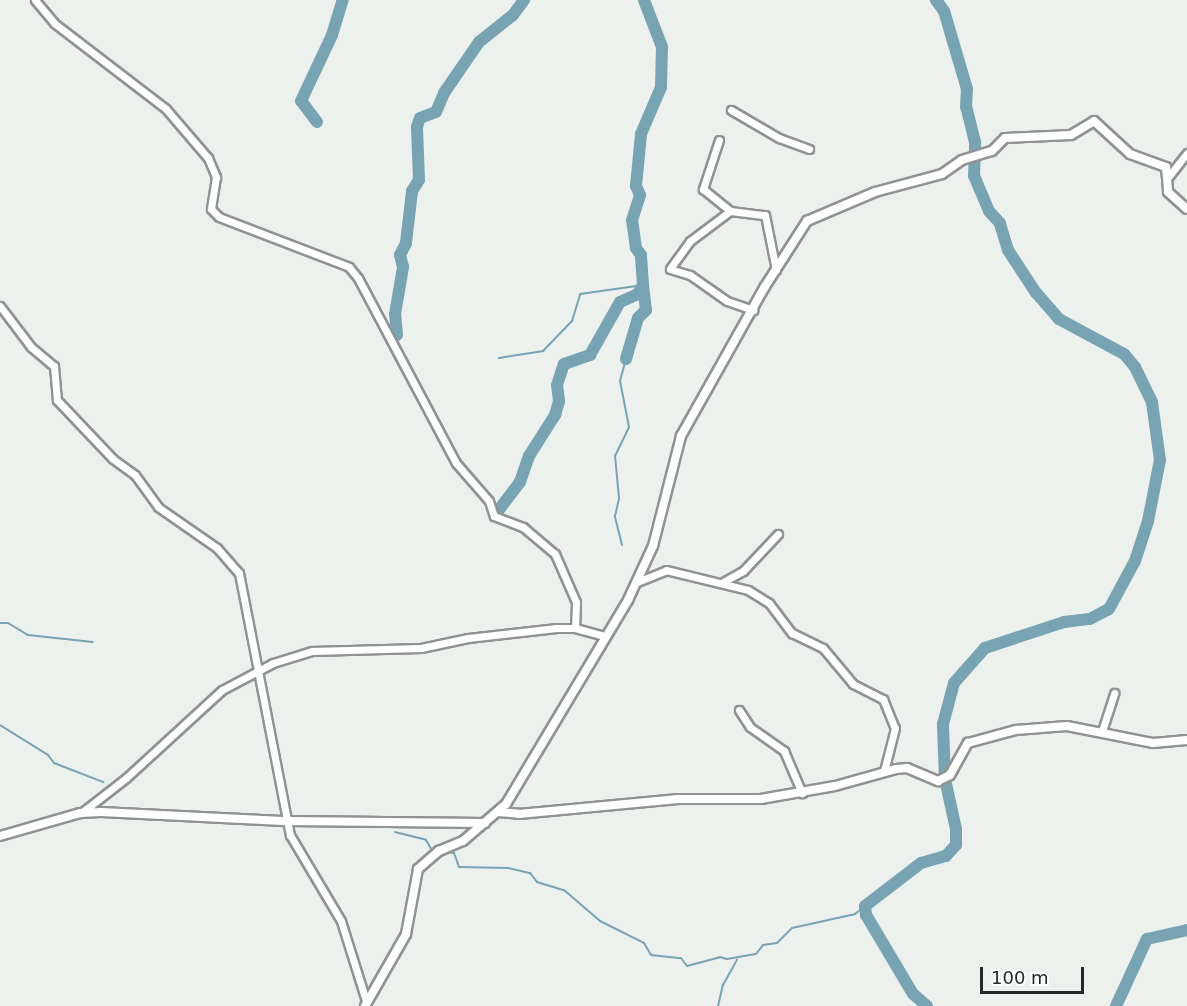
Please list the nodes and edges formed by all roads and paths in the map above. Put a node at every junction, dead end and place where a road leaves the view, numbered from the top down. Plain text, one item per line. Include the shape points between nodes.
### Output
1 (35, 0) edge
2 (731, 110) dead end
3 (719, 140) dead end
4 (808, 149) dead end
5 (1187, 153) edge
6 (1169, 176) junction
7 (1187, 209) edge
8 (730, 211) junction
9 (776, 270) junction
10 (0, 306) edge
11 (753, 310) junction
12 (778, 534) dead end
13 (637, 582) junction
14 (723, 582) junction
15 (575, 628) junction
16 (605, 636) junction
17 (256, 670) junction
18 (1114, 693) dead end
19 (739, 710) dead end
20 (1102, 731) junction
21 (1187, 740) edge
22 (884, 771) junction
23 (802, 794) junction
24 (498, 812) junction
25 (80, 813) junction
26 (288, 821) junction
27 (485, 823) junction
28 (0, 836) edge
29 (365, 1004) edge

1 - 15 street via 54,23 166,109 208,158 216,177 211,209 219,217 348,267 358,278 456,463 489,501 494,516 523,527 555,554 576,602
2 - 4 street via 779,138
3 - 8 street via 702,183 710,198
5 - 6 street
6 - 7 street via 1168,192
6 - 9 street via 1166,167 1130,154 1094,121 1071,135 1005,138 992,151 963,160 942,174 875,192 815,216 803,226
8 - 9 street via 765,215
8 - 11 street via 690,240 670,269 690,275 727,301
9 - 11 street
10 - 17 street via 31,347 54,366 57,400 113,459 135,475 158,507 230,559 244,591
11 - 13 street via 679,442 664,512
12 - 14 street via 743,571
13 - 14 street via 666,570
13 - 16 street
14 - 22 street via 748,590 769,603 792,633 824,648 853,684 883,699 895,728
15 - 16 street
15 - 17 street via 468,638 421,648 312,651
16 - 24 street via 561,716
17 - 25 street via 222,690 126,778
17 - 26 street
18 - 20 street
19 - 23 street via 750,727 784,751
20 - 21 street via 1153,743
20 - 22 street via 1067,726 1016,730 976,740 963,749 950,775 938,781 907,768
22 - 23 street
23 - 24 street via 761,799 649,801 519,814
24 - 27 street
25 - 26 street
25 - 28 street
26 - 27 street
26 - 29 street via 291,839 347,934
27 - 29 street via 418,869 410,926

